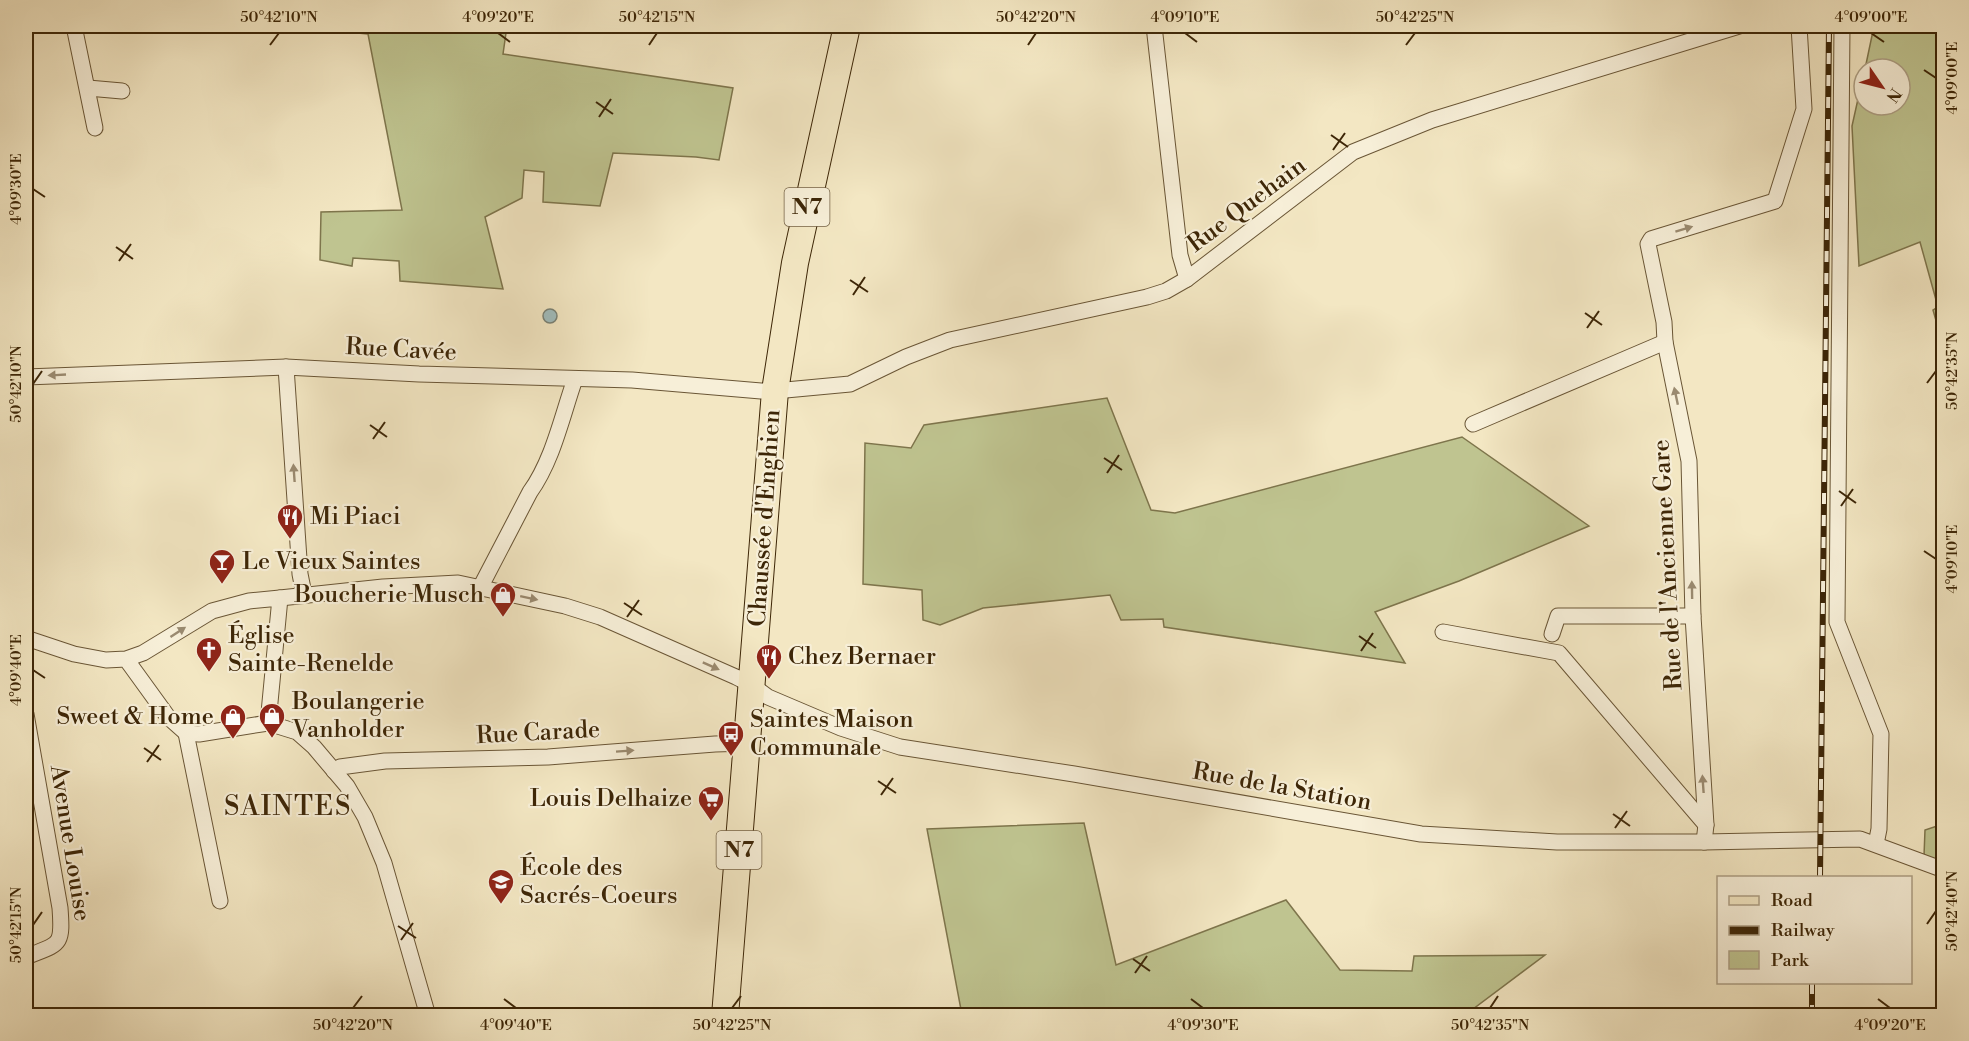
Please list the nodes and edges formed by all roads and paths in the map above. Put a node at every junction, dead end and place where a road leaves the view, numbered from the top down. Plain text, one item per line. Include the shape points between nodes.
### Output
1 (74, 26) edge
2 (847, 26) edge
3 (1154, 26) edge
4 (1739, 26) edge
5 (1799, 26) edge
6 (1842, 26) edge
7 (88, 88) junction
8 (122, 92) dead end
9 (95, 128) dead end
10 (1187, 279) junction
11 (1665, 342) junction
12 (286, 367) junction
13 (26, 376) edge
14 (575, 379) junction
15 (775, 391) junction
16 (1473, 424) dead end
17 (480, 588) junction
18 (304, 594) junction
19 (280, 598) junction
20 (1693, 616) junction
21 (1443, 632) dead end
22 (1552, 634) dead end
23 (26, 638) edge
24 (126, 659) junction
25 (752, 685) junction
26 (26, 714) edge
27 (268, 723) junction
28 (186, 733) junction
29 (747, 743) junction
30 (334, 771) junction
31 (1706, 825) junction
32 (1704, 843) junction
33 (1876, 844) junction
34 (1944, 870) edge
35 (220, 901) dead end
36 (26, 957) edge
37 (428, 1016) edge
38 (725, 1016) edge

1 - 7 street
2 - 15 main road, Chaussée d'Enghien / N7 via 795,263
3 - 10 street via 1180,255
4 - 10 street, Rue Quehain via 1432,120 1353,152
11 -> 5 street, Rue de l'Ancienne Gare via 1648,244 1651,239 1775,201 1804,109
6 - 33 street via 1837,622 1881,734
7 - 8 street
7 - 9 street
10 - 15 street, Rue Quehain via 1147,297 950,340 850,384
11 - 16 street
20 -> 11 street, Rue de l'Ancienne Gare via 1689,461
12 -> 13 street, Rue Cavée
12 - 14 street, Rue Cavée
18 -> 12 street
14 - 15 street, Rue Cavée
14 - 17 street via 538,481
15 - 25 main road, Chaussée d'Enghien / N7
17 - 18 street, Rue de la Station via 458,583
17 -> 25 street, Rue de la Station via 600,617
18 - 19 street, Rue de la Station
24 -> 19 street, Rue de la Station via 212,611
19 - 27 street
20 - 22 street via 1558,616
31 -> 20 street, Rue de l'Ancienne Gare
21 - 31 street via 1559,654
23 - 24 street via 74,654
24 - 28 street via 168,717
25 - 29 main road, Chaussée d'Enghien / N7
25 - 32 street, Rue de la Station via 768,697 841,728 900,747 1421,834 1557,842
26 - 36 street, Avenue Louise via 62,932 55,945
27 - 28 street
27 - 30 street via 297,732
28 - 35 street
30 -> 29 street, Rue Carade via 385,761
29 - 38 main road, Chaussée d'Enghien / N7
30 - 37 street via 365,817 384,863
31 - 32 street, Rue de l'Ancienne Gare
32 - 33 street, Rue de la Station via 1860,839
33 - 34 street, Rue de la Station

